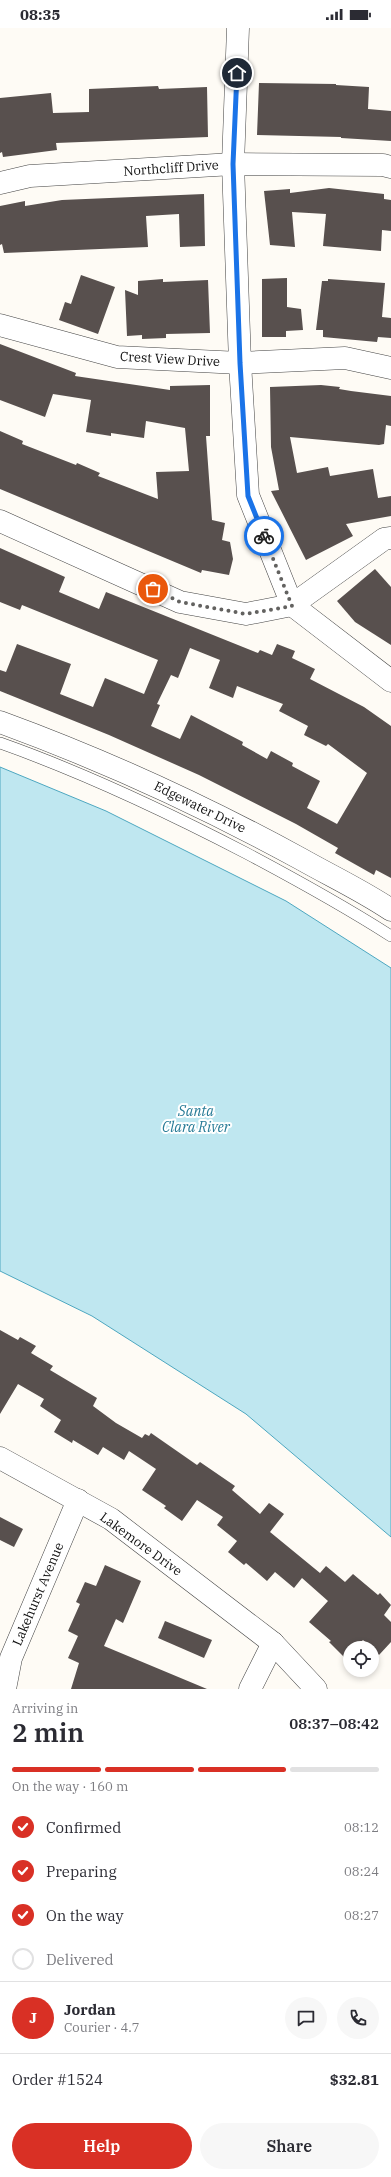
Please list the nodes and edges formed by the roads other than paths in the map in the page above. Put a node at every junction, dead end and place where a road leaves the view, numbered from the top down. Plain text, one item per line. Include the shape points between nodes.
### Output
1 (238, 28) edge
2 (233, 164) junction
3 (391, 167) edge
4 (0, 183) edge
5 (0, 325) edge
6 (240, 363) junction
7 (391, 368) edge
8 (0, 521) edge
9 (391, 538) edge
10 (292, 606) junction
11 (391, 681) edge
12 (0, 722) edge
13 (0, 743) edge
14 (391, 910) edge
15 (391, 936) edge
16 (0, 1458) edge
17 (78, 1500) junction
18 (273, 1643) junction
19 (5, 1689) edge
20 (250, 1689) edge
21 (316, 1689) edge

1 - 2 street
2 - 3 street, Northcliff Drive
2 - 4 street, Northcliff Drive via 30,176
2 - 6 street
5 - 6 street, Crest View Drive via 117,357
6 - 7 street, Crest View Drive via 345,358
6 - 10 street via 248,496
8 - 10 street via 180,602 246,614
9 - 10 street via 384,539
10 - 11 street
12 - 14 street, Edgewater Drive via 163,789 259,836
13 - 15 lane via 122,792 206,832 300,882
16 - 17 street, Lakemore Drive
17 - 18 street, Lakemore Drive via 111,1519
17 - 19 street, Lakehurst Avenue via 11,1658
18 - 20 street
18 - 21 street, Lakemore Drive

